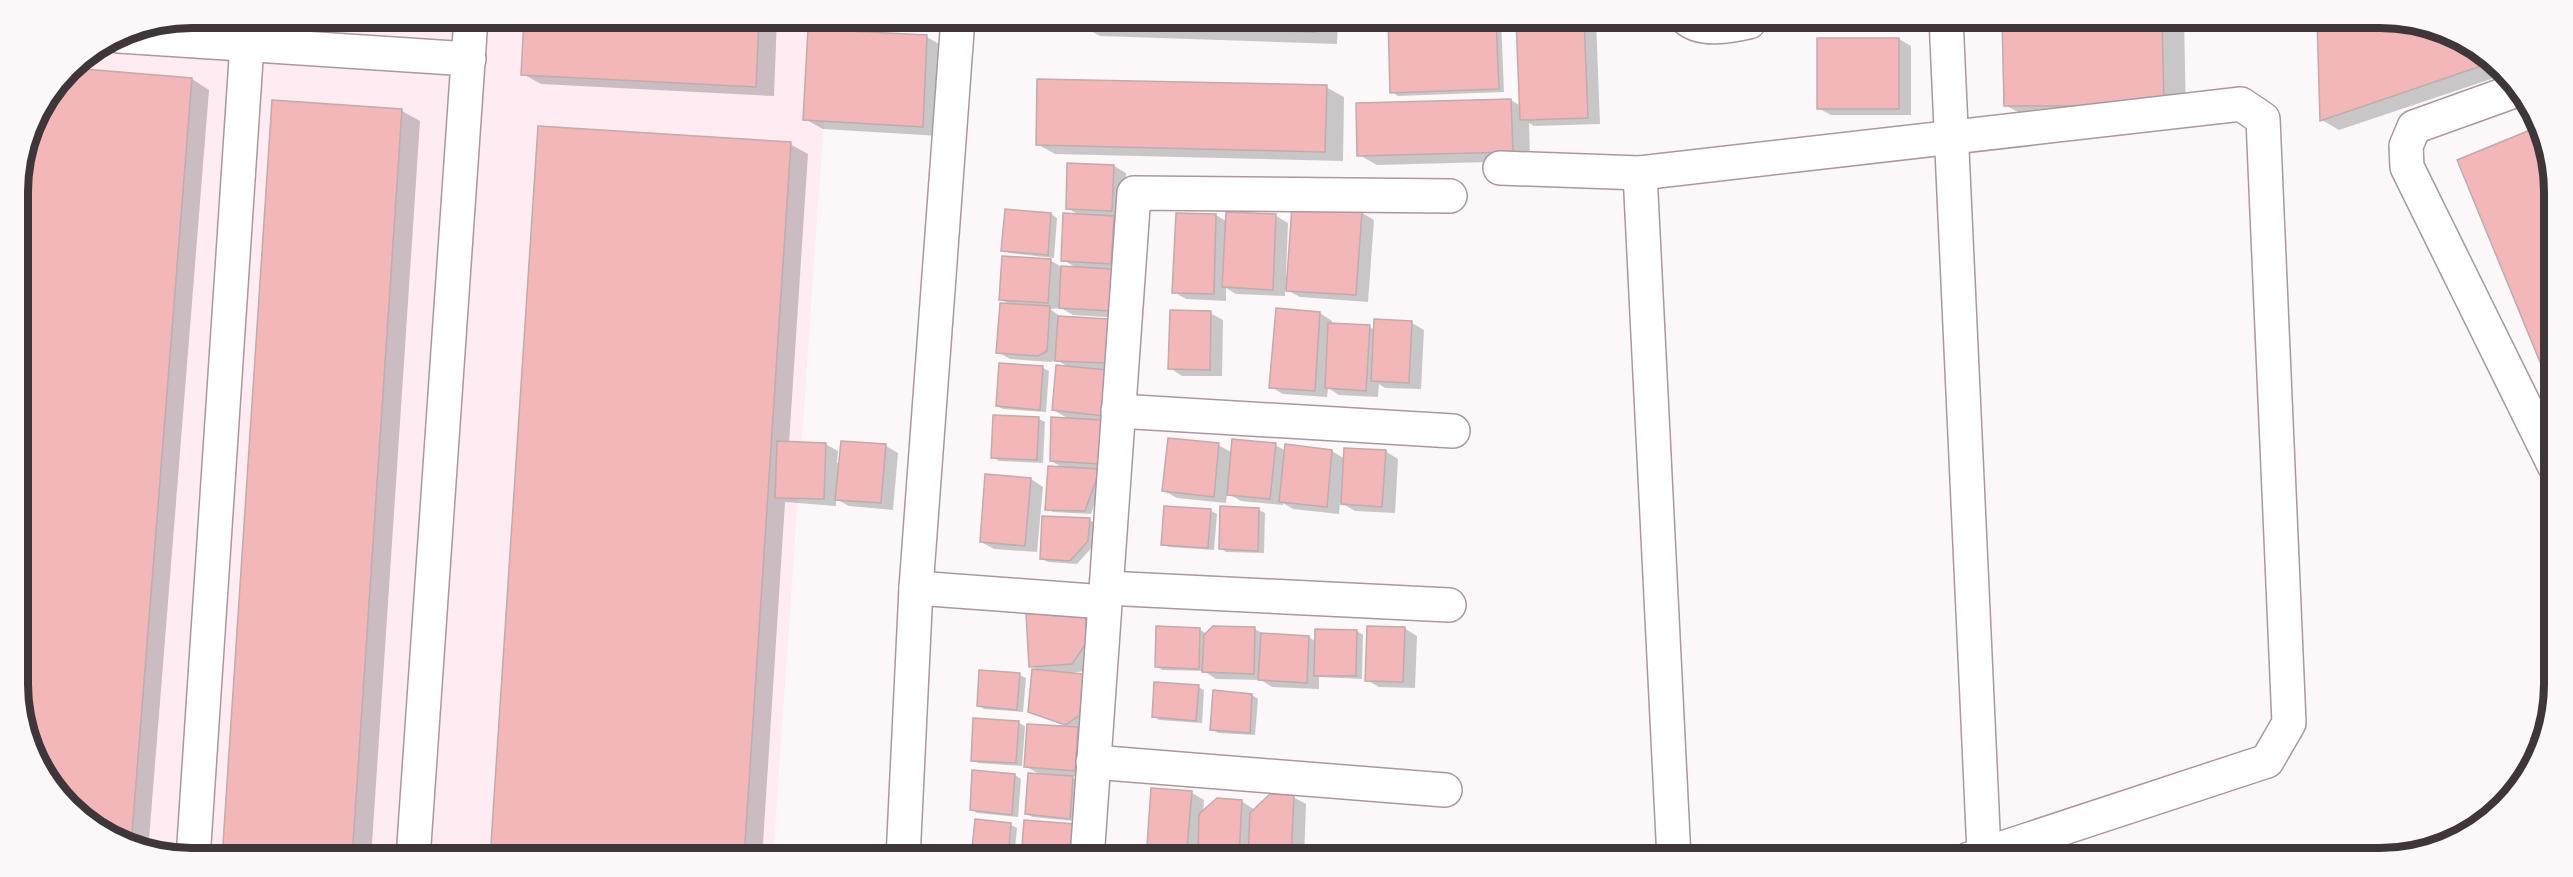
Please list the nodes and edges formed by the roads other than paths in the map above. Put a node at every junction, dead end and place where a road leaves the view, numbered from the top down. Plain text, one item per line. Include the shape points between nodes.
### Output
1 (1946, 28) edge
2 (470, 29) edge
3 (957, 29) edge
4 (139, 37) edge
5 (247, 44) junction
6 (469, 59) junction
7 (2510, 92) edge
8 (1951, 136) junction
9 (1500, 168) dead end
10 (1640, 173) junction
11 (1450, 195) dead end
12 (1118, 411) junction
13 (1453, 431) dead end
14 (2544, 445) edge
15 (915, 588) junction
16 (1105, 595) junction
17 (1449, 605) dead end
18 (1093, 762) junction
19 (1445, 790) dead end
20 (194, 848) edge
21 (413, 848) edge
22 (903, 848) edge
23 (1088, 848) edge
24 (1673, 848) edge
25 (1977, 848) edge
26 (2001, 848) edge

1 - 8 street
2 - 6 street
3 - 15 street
4 - 5 street
5 - 6 street
5 - 20 street
6 - 21 street
7 - 14 street via 2414,127 2406,146 2407,167
8 - 10 street
8 - 25 street
8 - 26 street via 2241,104 2263,119 2289,723 2267,761
9 - 10 street
10 - 24 street
11 - 12 street via 1134,193
12 - 13 street
12 - 16 street
15 - 16 street
15 - 22 street
16 - 17 street
16 - 18 street
18 - 19 street
18 - 23 street

